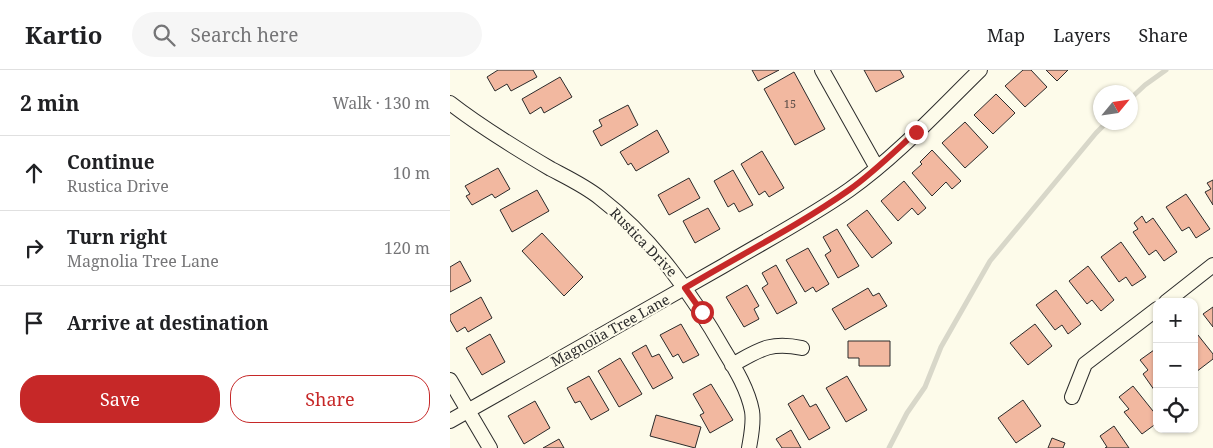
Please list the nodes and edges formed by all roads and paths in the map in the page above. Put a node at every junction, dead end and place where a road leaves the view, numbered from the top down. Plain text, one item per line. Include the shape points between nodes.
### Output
1 (822, 70) edge
2 (980, 70) edge
3 (450, 103) edge
4 (877, 168) junction
5 (1213, 266) edge
6 (685, 288) junction
7 (1171, 298) edge
8 (1153, 312) edge
9 (802, 348) dead end
10 (732, 364) junction
11 (450, 380) edge
12 (1072, 397) dead end
13 (468, 411) junction
14 (450, 421) edge
15 (490, 448) edge
16 (749, 448) edge

1 - 4 street
2 - 4 street, Magnolia Tree Lane
3 - 6 street, Rustica Drive via 510,144 600,197 646,241
4 - 6 street, Magnolia Tree Lane via 822,208
5 - 7 street
6 - 10 street, Rustica Drive
6 - 13 street, Magnolia Tree Lane
8 - 12 street via 1085,364
9 - 10 street via 786,344 774,346
10 - 16 street, Rustica Drive via 752,412
11 - 13 street
13 - 14 street, Magnolia Tree Lane
13 - 15 street

